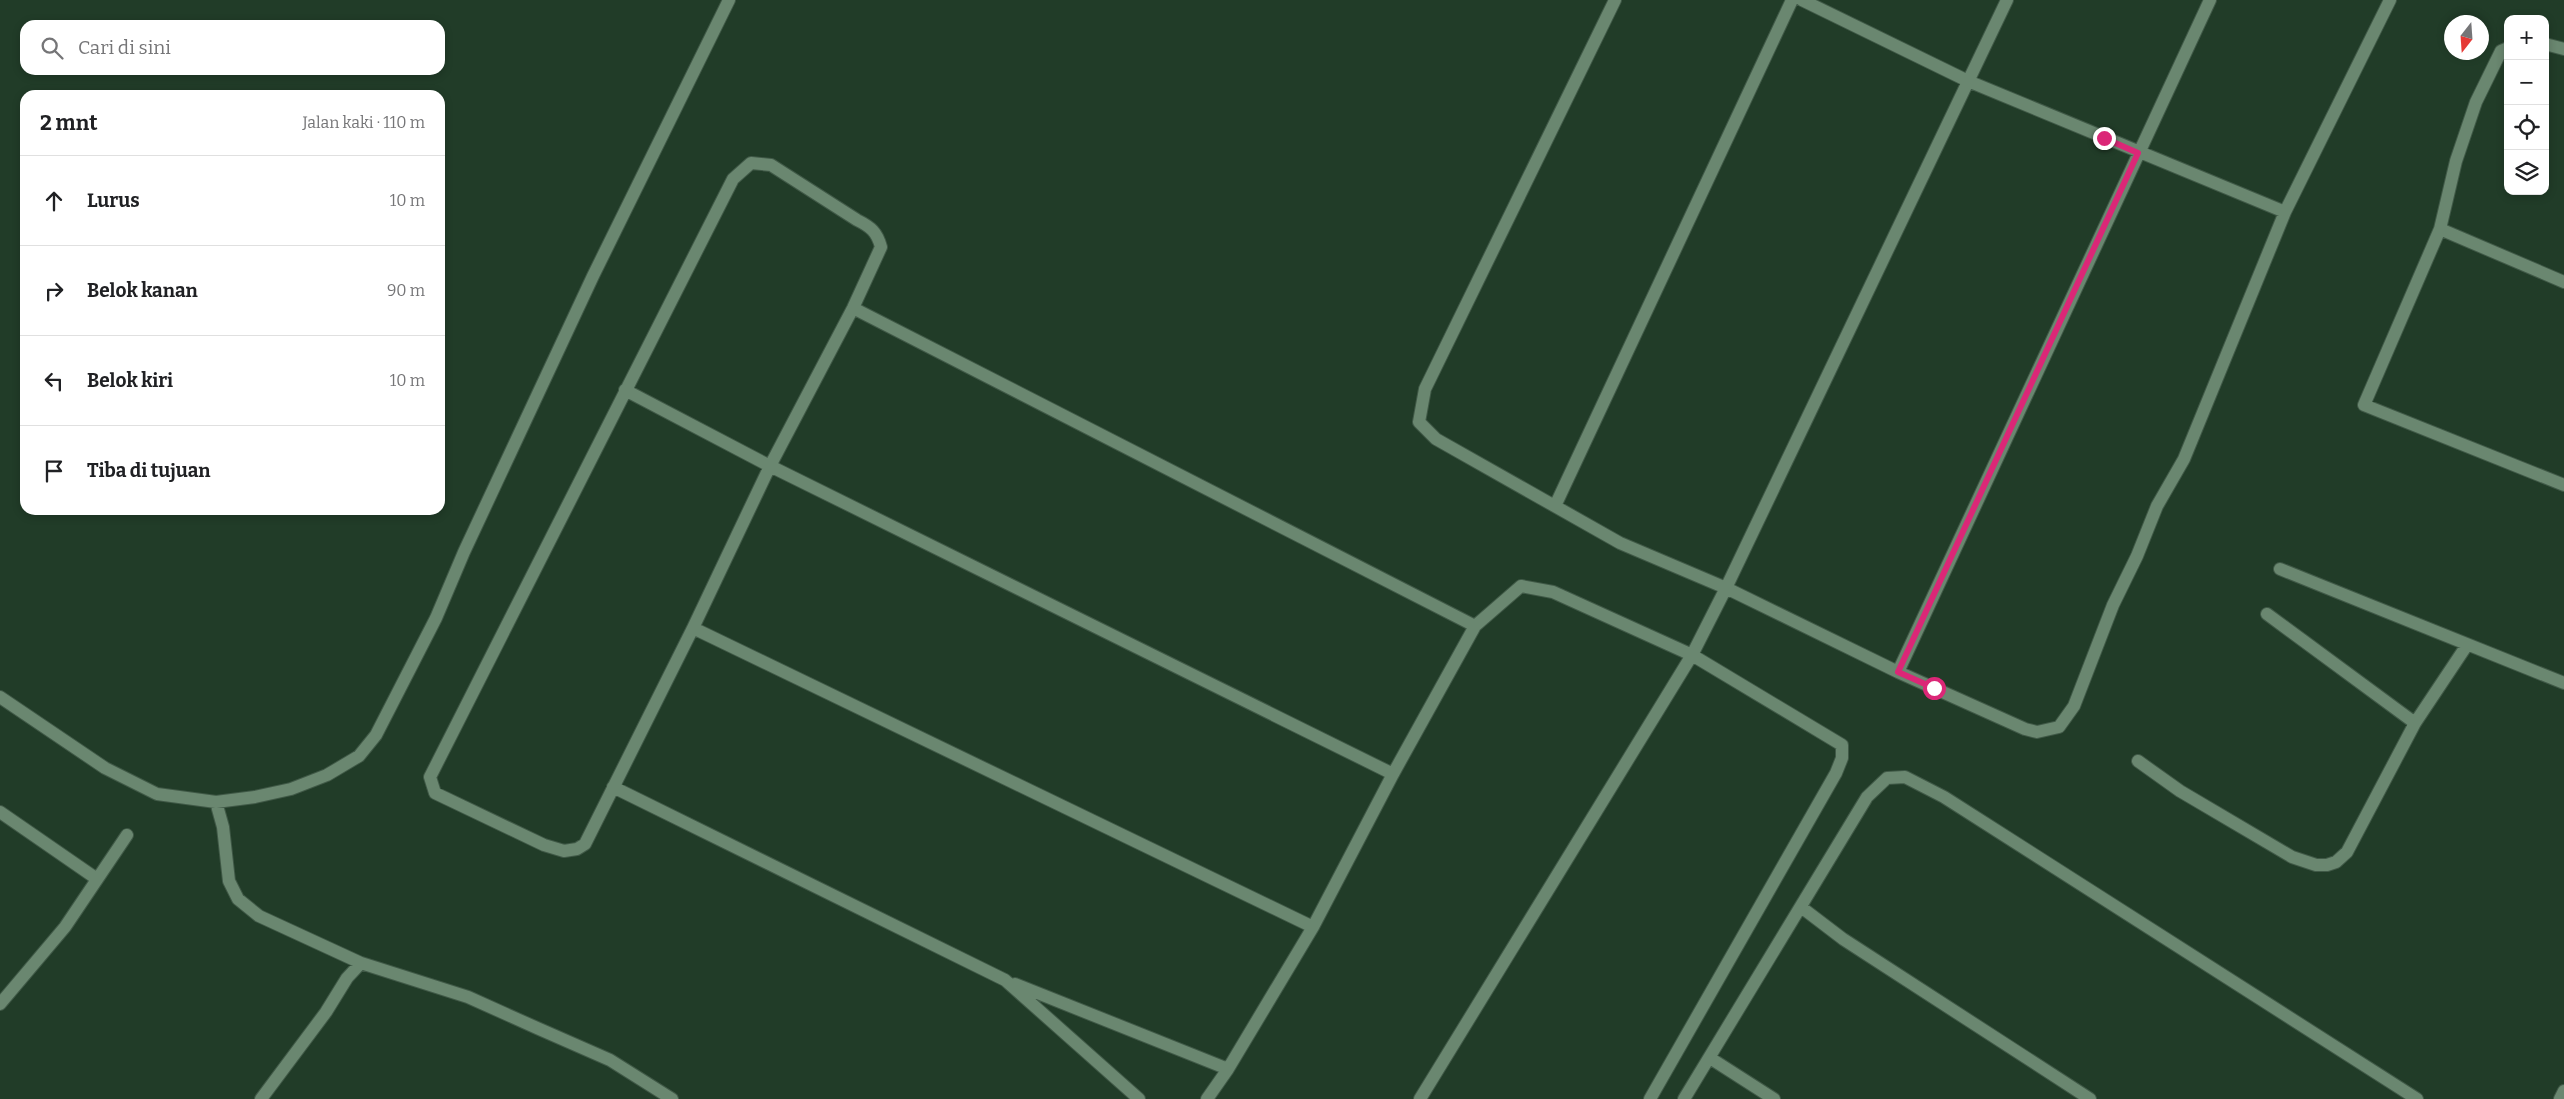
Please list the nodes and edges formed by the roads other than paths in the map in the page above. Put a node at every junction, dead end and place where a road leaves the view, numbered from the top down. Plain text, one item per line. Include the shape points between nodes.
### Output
1 (730, 0) edge
2 (1615, 0) edge
3 (1792, 0) edge
4 (1802, 0) edge
5 (2007, 0) edge
6 (2210, 0) edge
7 (2390, 0) edge
8 (2549, 45) edge
9 (2564, 49) edge
10 (2504, 50) edge
11 (1968, 81) junction
12 (2138, 153) junction
13 (2285, 212) junction
14 (2440, 229) junction
15 (2564, 282) edge
16 (853, 308) junction
17 (625, 390) junction
18 (770, 466) junction
19 (2564, 485) edge
20 (1555, 506) junction
21 (2280, 569) dead end
22 (1726, 588) junction
23 (2267, 614) dead end
24 (1475, 626) junction
25 (693, 628) junction
26 (2467, 645) junction
27 (1692, 654) junction
28 (1898, 672) junction
29 (2564, 683) edge
30 (0, 697) edge
31 (2415, 723) junction
32 (2138, 761) dead end
33 (1393, 774) junction
34 (613, 787) junction
35 (216, 802) junction
36 (0, 812) edge
37 (127, 835) dead end
38 (97, 879) junction
39 (1801, 907) junction
40 (1313, 928) junction
41 (361, 963) junction
42 (1006, 980) junction
43 (0, 1004) edge
44 (1710, 1058) junction
45 (1228, 1069) junction
46 (2564, 1091) edge
47 (261, 1099) edge
48 (672, 1099) edge
49 (1139, 1099) edge
50 (1207, 1099) edge
51 (1420, 1099) edge
52 (1650, 1099) edge
53 (1684, 1099) edge
54 (1774, 1099) edge
55 (2090, 1099) edge
56 (2417, 1099) edge
57 (2560, 1099) edge

1 - 35 street via 589,284 436,618 376,735 359,756 327,775 291,789
2 - 20 street via 1425,389 1420,409 1419,422 1436,440
3 - 20 street
4 - 11 street
5 - 11 street
6 - 12 street
7 - 13 street
8 - 9 street
10 - 14 street via 2476,102 2456,160
11 - 12 street
11 - 22 street
12 - 13 street
12 - 28 street
13 - 28 street via 2184,459 2157,506 2066,720 2048,731 2025,729
14 - 15 street
14 - 19 street via 2364,405
16 - 17 street via 882,247 872,227 771,165 751,163 733,179
16 - 18 street
16 - 24 street
17 - 18 street
17 - 34 street via 430,777 435,793 544,845 564,851 585,844
18 - 25 street
18 - 33 street
20 - 22 street via 1620,543
21 - 26 street
22 - 27 street
22 - 28 street
23 - 31 street
24 - 27 street via 1521,586 1553,592
24 - 33 street
25 - 34 street
25 - 40 street
26 - 29 street
26 - 31 street
27 - 51 street
27 - 52 street via 1842,745 1842,758 1832,781
30 - 35 street via 105,768 157,794
31 - 32 street via 2347,852 2328,865 2316,865 2292,857 2180,792
33 - 40 street
34 - 42 street
35 - 41 street via 223,827 229,881 238,899 259,916
36 - 38 street
37 - 38 street
38 - 43 street via 65,927
39 - 44 street
39 - 55 street via 1843,939
39 - 56 street via 1867,798 1888,778 1905,777 1952,802
40 - 45 street
41 - 47 street
41 - 48 street via 468,997 610,1060
42 - 45 street
42 - 49 street
44 - 53 street
44 - 54 street
45 - 50 street
46 - 57 street

